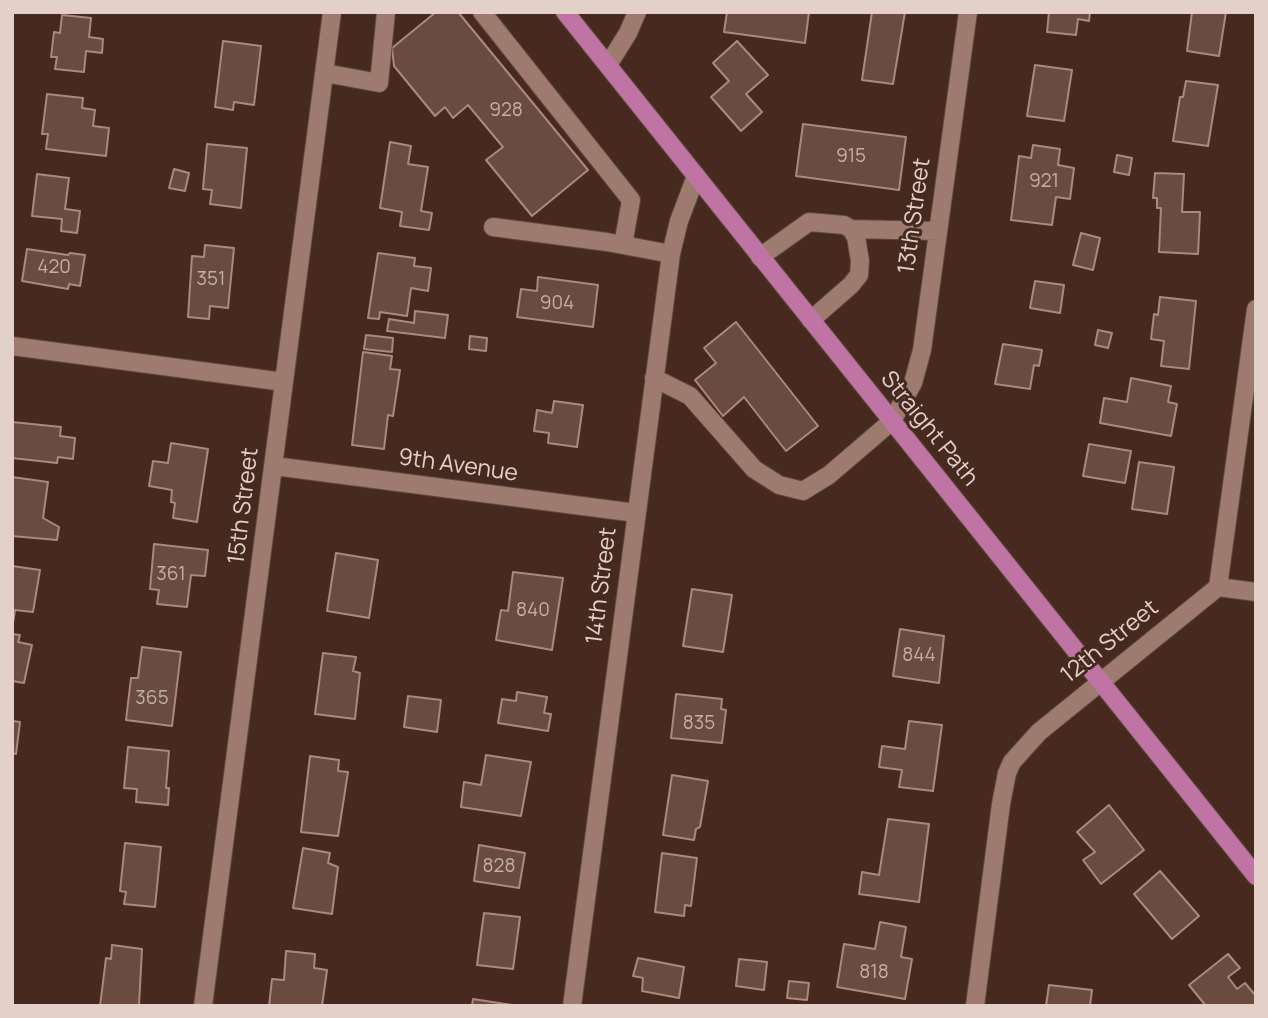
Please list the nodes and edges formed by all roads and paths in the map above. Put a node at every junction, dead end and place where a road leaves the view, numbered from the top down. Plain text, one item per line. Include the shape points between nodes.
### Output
1 (332, 12) edge
2 (386, 12) edge
3 (482, 12) edge
4 (565, 12) edge
5 (637, 12) edge
6 (968, 12) edge
7 (608, 65) junction
8 (325, 73) junction
9 (696, 176) junction
10 (493, 227) dead end
11 (851, 229) junction
12 (938, 231) junction
13 (623, 245) junction
14 (671, 254) junction
15 (761, 257) junction
16 (1256, 309) edge
17 (811, 320) junction
18 (12, 346) edge
19 (654, 378) junction
20 (284, 382) junction
21 (892, 421) junction
22 (274, 466) junction
23 (636, 513) junction
24 (1218, 587) junction
25 (1256, 592) edge
26 (1101, 681) junction
27 (1256, 876) edge
28 (203, 1006) edge
29 (572, 1006) edge
30 (975, 1006) edge

1 - 8 street, 15th Street
2 - 8 street via 379,83
3 - 13 street via 631,200
4 - 7 main road, Straight Path
5 - 7 street
6 - 12 street, 13th Street
7 - 9 main road, Straight Path
8 - 20 street, 15th Street
9 - 14 street, 14th Street
9 - 15 main road, Straight Path
10 - 13 street
11 - 12 street
11 - 15 street via 809,222
11 - 17 street via 856,237 859,275
12 - 21 street, 13th Street via 917,371
13 - 14 street
14 - 19 street, 14th Street
15 - 17 main road, Straight Path
16 - 24 street
17 - 21 main road, Straight Path
18 - 20 street
19 - 21 street, 13th Street via 690,396 754,469 779,485 803,491 838,468
19 - 23 street, 14th Street
20 - 22 street, 15th Street
21 - 26 main road, Straight Path
22 - 23 street, 9th Avenue
22 - 28 street, 15th Street
23 - 29 street, 14th Street
24 - 25 street
24 - 26 street, 12th Street
26 - 27 main road, Straight Path
26 - 30 street, 12th Street via 1030,740 1007,773

